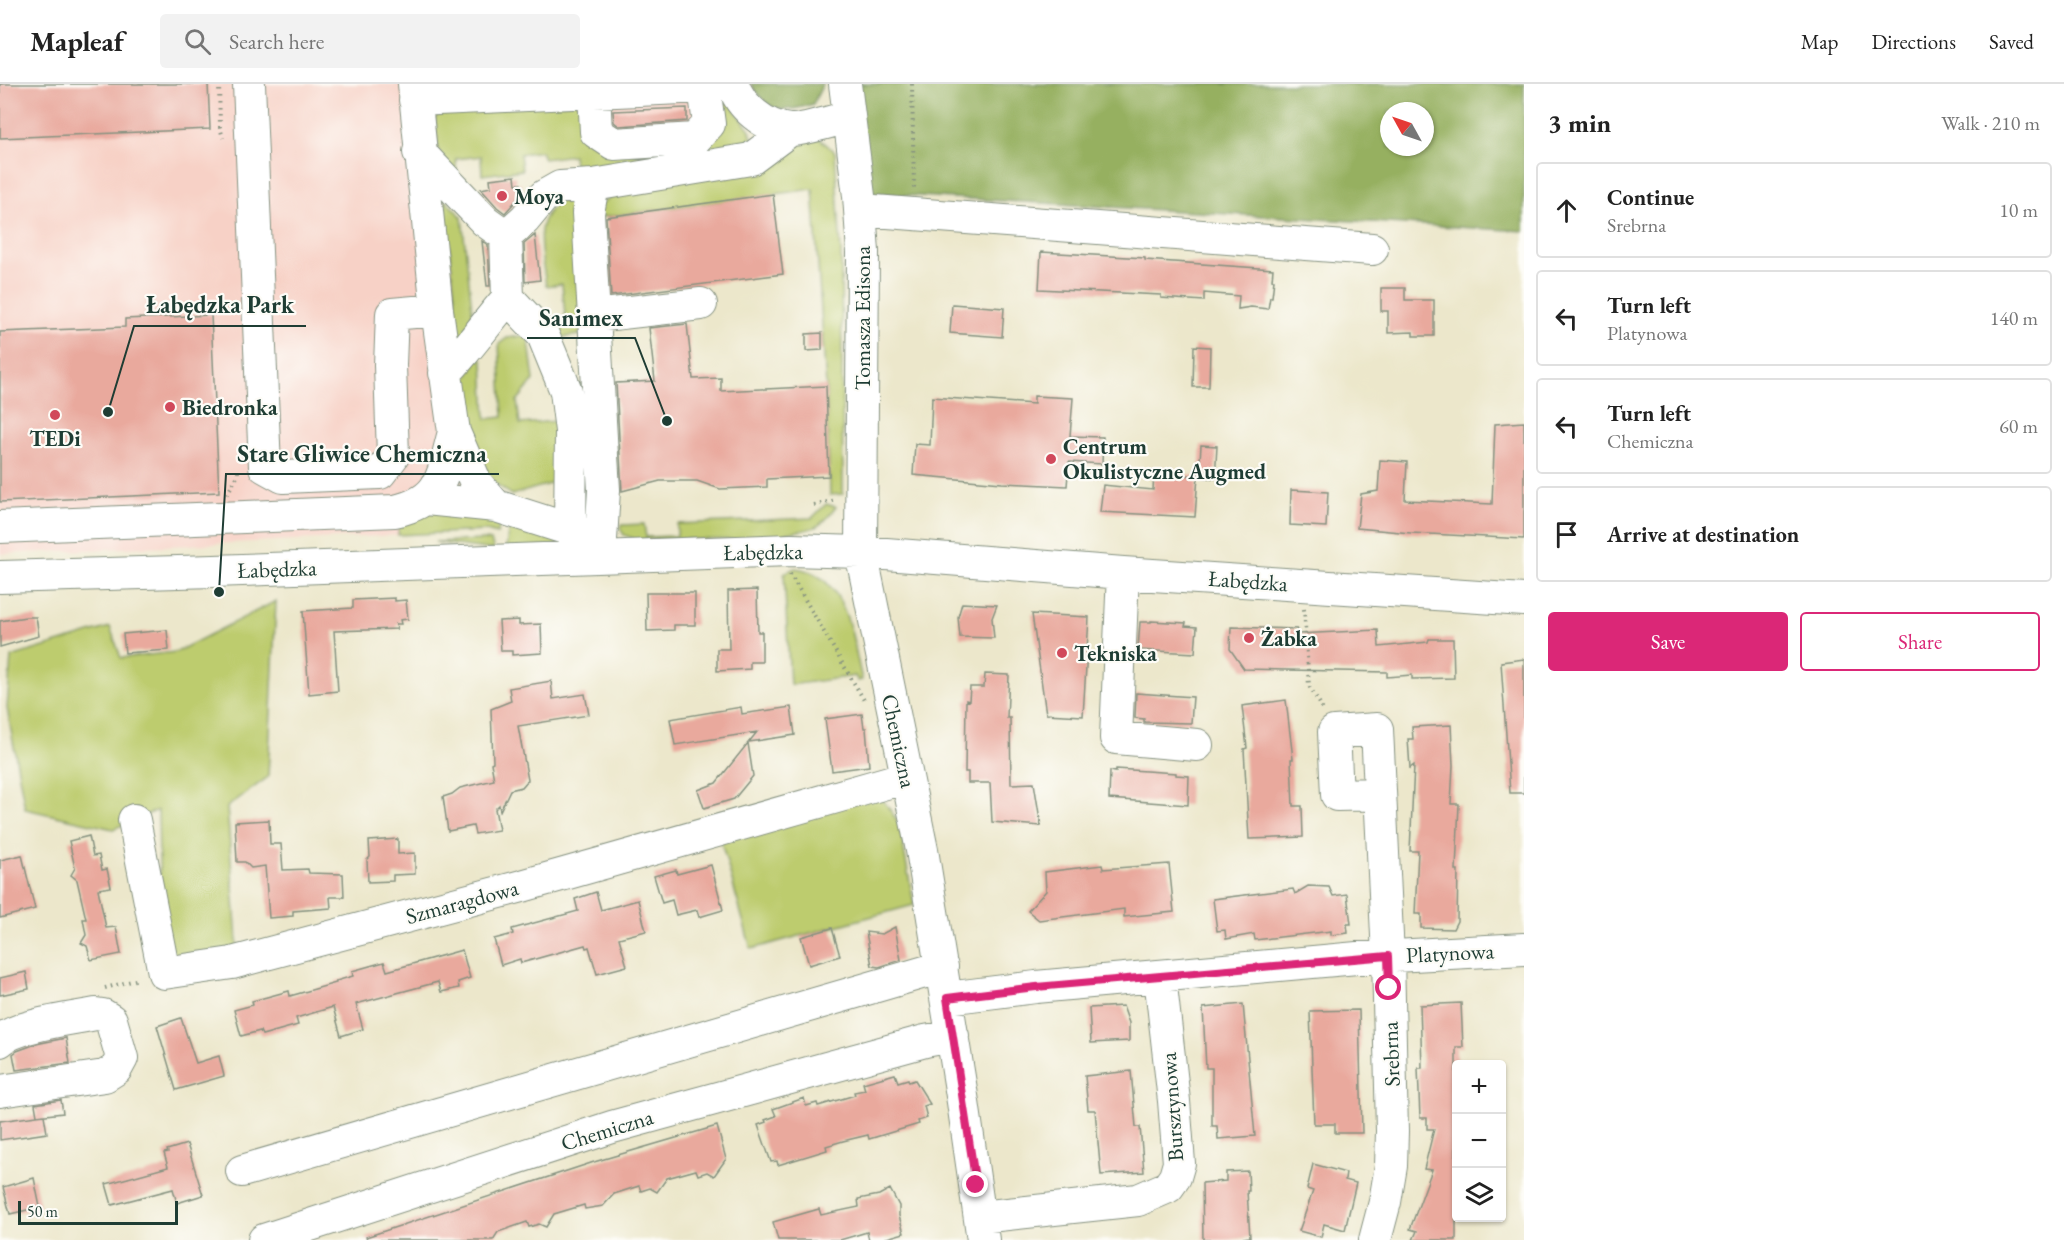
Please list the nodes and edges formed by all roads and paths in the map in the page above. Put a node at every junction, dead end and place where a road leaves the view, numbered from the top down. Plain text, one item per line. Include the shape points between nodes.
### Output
1 (219, 84) edge
2 (249, 84) edge
3 (845, 84) edge
4 (912, 84) edge
5 (714, 85) edge
6 (414, 92) edge
7 (594, 92) junction
8 (849, 117) junction
9 (790, 130) junction
10 (225, 146) dead end
11 (419, 152) junction
12 (593, 185) junction
13 (861, 210) junction
14 (915, 214) junction
15 (496, 229) junction
16 (1372, 249) dead end
17 (508, 298) junction
18 (701, 304) dead end
19 (436, 310) junction
20 (595, 316) junction
21 (445, 373) junction
22 (454, 432) junction
23 (238, 464) dead end
24 (220, 497) dead end
25 (426, 499) junction
26 (840, 499) dead end
27 (814, 505) dead end
28 (496, 506) junction
29 (0, 527) edge
30 (570, 530) junction
31 (601, 540) junction
32 (861, 552) junction
33 (639, 555) junction
34 (785, 566) dead end
35 (1123, 573) junction
36 (0, 577) edge
37 (1524, 600) edge
38 (1304, 602) dead end
39 (866, 704) dead end
40 (1322, 718) dead end
41 (1197, 745) dead end
42 (907, 777) junction
43 (1379, 794) dead end
44 (134, 820) dead end
45 (1524, 949) edge
46 (1388, 956) junction
47 (942, 968) junction
48 (1160, 977) junction
49 (947, 998) junction
50 (953, 1036) junction
51 (0, 1041) edge
52 (0, 1091) edge
53 (242, 1171) dead end
54 (981, 1229) edge
55 (264, 1240) edge
56 (1375, 1240) edge

1 - 10 path via 220,127
2 - 19 street via 265,467 283,477 380,473 393,456 392,314
3 - 8 street, Tomasza Edisona
4 - 14 path
5 - 7 street
5 - 7 street via 709,124 695,139 614,144 596,132
5 - 9 street via 767,123
6 - 7 street
6 - 11 street
8 - 9 street
8 - 13 street, Tomasza Edisona
9 - 12 street via 751,159
11 - 15 street
11 - 19 street
12 - 15 street via 560,187 544,196 525,219
12 - 20 street via 588,213
13 - 14 street
13 - 32 street, Tomasza Edisona
14 - 16 street
15 - 17 street
17 - 21 street
17 - 30 street via 543,335 566,391 571,431
18 - 20 street
19 - 21 street
20 - 31 street via 604,490
21 - 22 street
22 - 25 street via 438,487
22 - 28 street via 476,483
23 - 24 path via 238,475 226,495
25 - 28 street
25 - 29 street via 395,511
26 - 27 path
28 - 30 street
30 - 31 street
31 - 33 street
32 - 33 street, Łabędzka
32 - 35 street, Łabędzka
32 - 42 street, Chemiczna
33 - 36 street, Łabędzka
34 - 39 path
35 - 37 street, Łabędzka
35 - 41 street via 1116,738
38 - 40 path via 1309,687 1322,707
42 - 44 street, Szmaragdowa via 232,963 164,973
42 - 47 street, Chemiczna
43 - 46 street, Srebrna
45 - 46 street, Platynowa
46 - 48 street, Platynowa
46 - 56 street, Srebrna via 1392,1143 1385,1202
47 - 49 street, Chemiczna
47 - 53 street
48 - 49 street, Platynowa
48 - 54 street, Bursztynowa via 1179,1163 1168,1187 1138,1200
49 - 50 street, Chemiczna
50 - 54 street, Chemiczna
50 - 55 street, Chemiczna via 612,1127
51 - 52 street via 9,1033 96,1014 111,1020 122,1058 116,1069 105,1076

